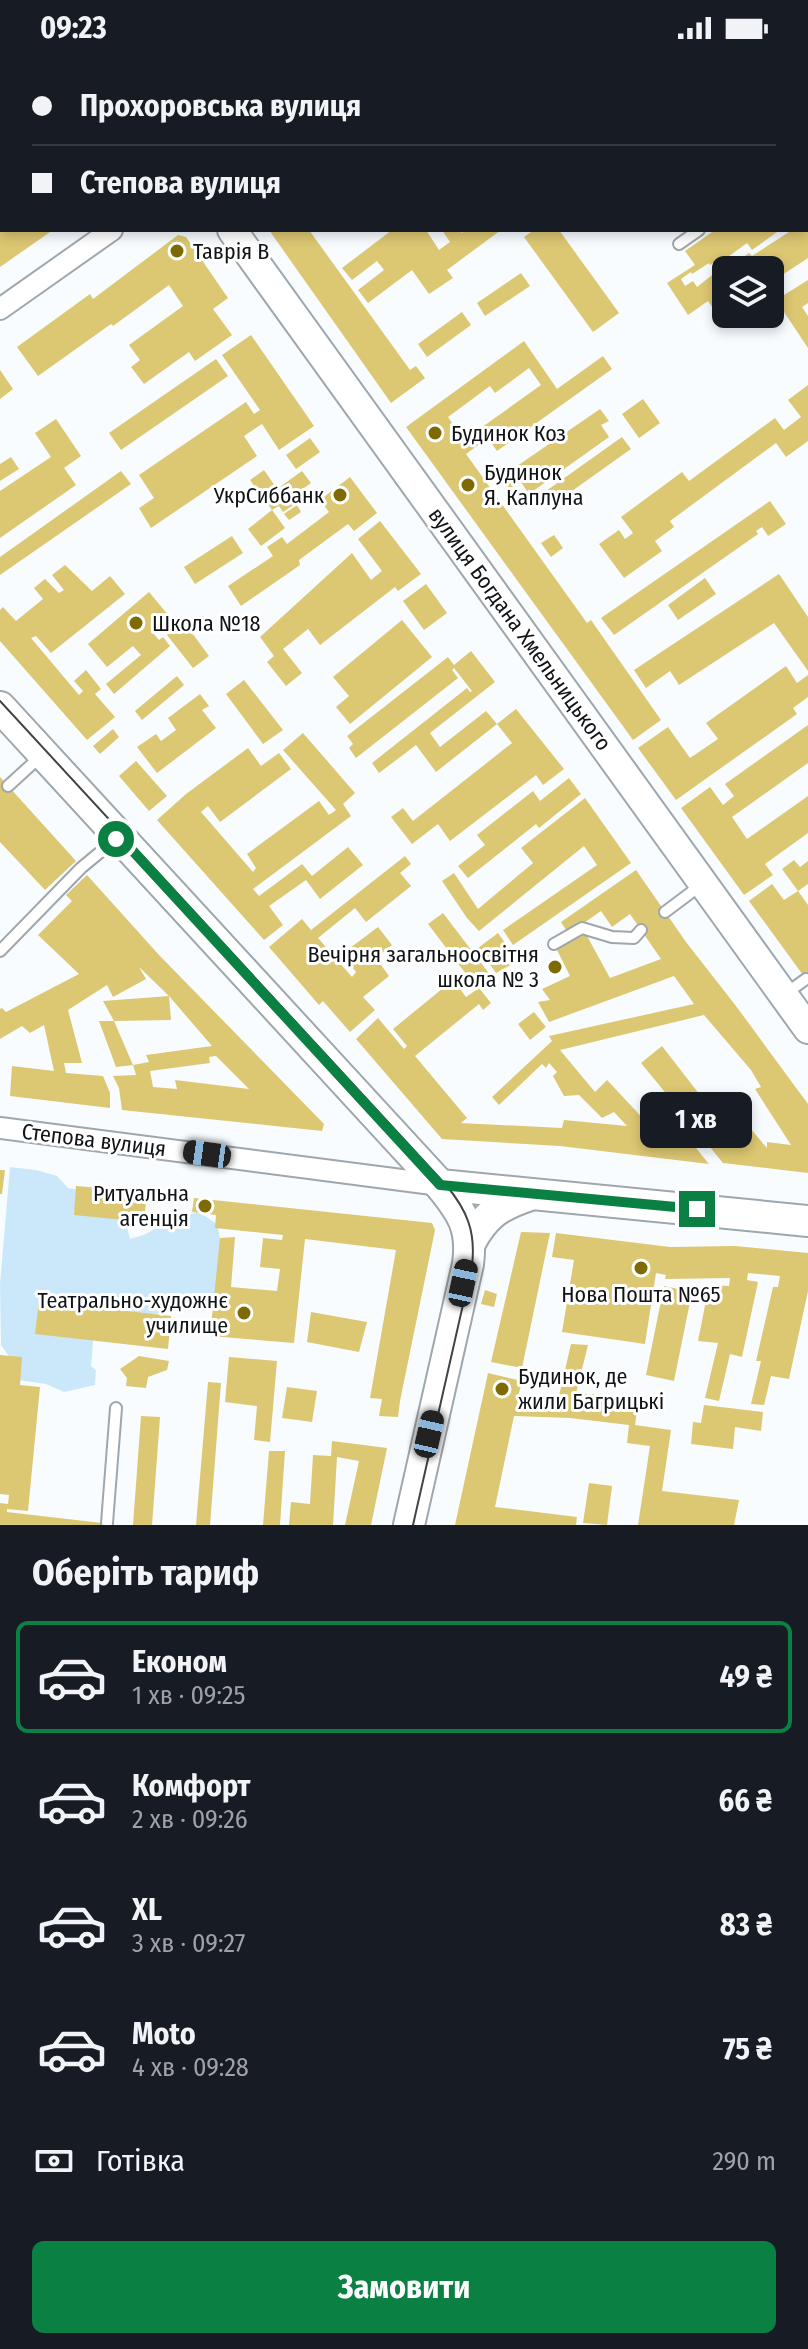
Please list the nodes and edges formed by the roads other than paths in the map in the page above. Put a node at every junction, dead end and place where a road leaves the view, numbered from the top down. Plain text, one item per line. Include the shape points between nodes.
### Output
1 (109, 232) edge
2 (233, 232) edge
3 (696, 232) edge
4 (679, 244) dead end
5 (0, 309) edge
6 (0, 707) edge
7 (44, 754) junction
8 (8, 786) dead end
9 (119, 836) junction
10 (703, 884) junction
11 (665, 912) dead end
12 (641, 930) dead end
13 (554, 944) dead end
14 (0, 951) edge
15 (808, 1029) edge
16 (0, 1128) edge
17 (440, 1185) junction
18 (532, 1194) junction
19 (808, 1221) edge
20 (470, 1243) junction
21 (116, 1408) dead end
22 (107, 1523) dead end
23 (409, 1525) edge

1 - 5 street
2 - 10 main road, вулиця Богдана Хмельницького
3 - 4 lane
6 - 7 main road
7 - 8 lane
7 - 9 main road
9 - 14 lane
9 - 17 main road
10 - 11 lane
10 - 15 main road, вулиця Богдана Хмельницького via 795,987
12 - 13 lane via 634,938 582,928
16 - 17 street, Степова вулиця
17 - 18 main road, Степова вулиця
17 - 20 main road via 463,1216
18 - 19 main road, Степова вулиця
18 - 20 main road via 480,1222
20 - 23 main road
21 - 22 lane

